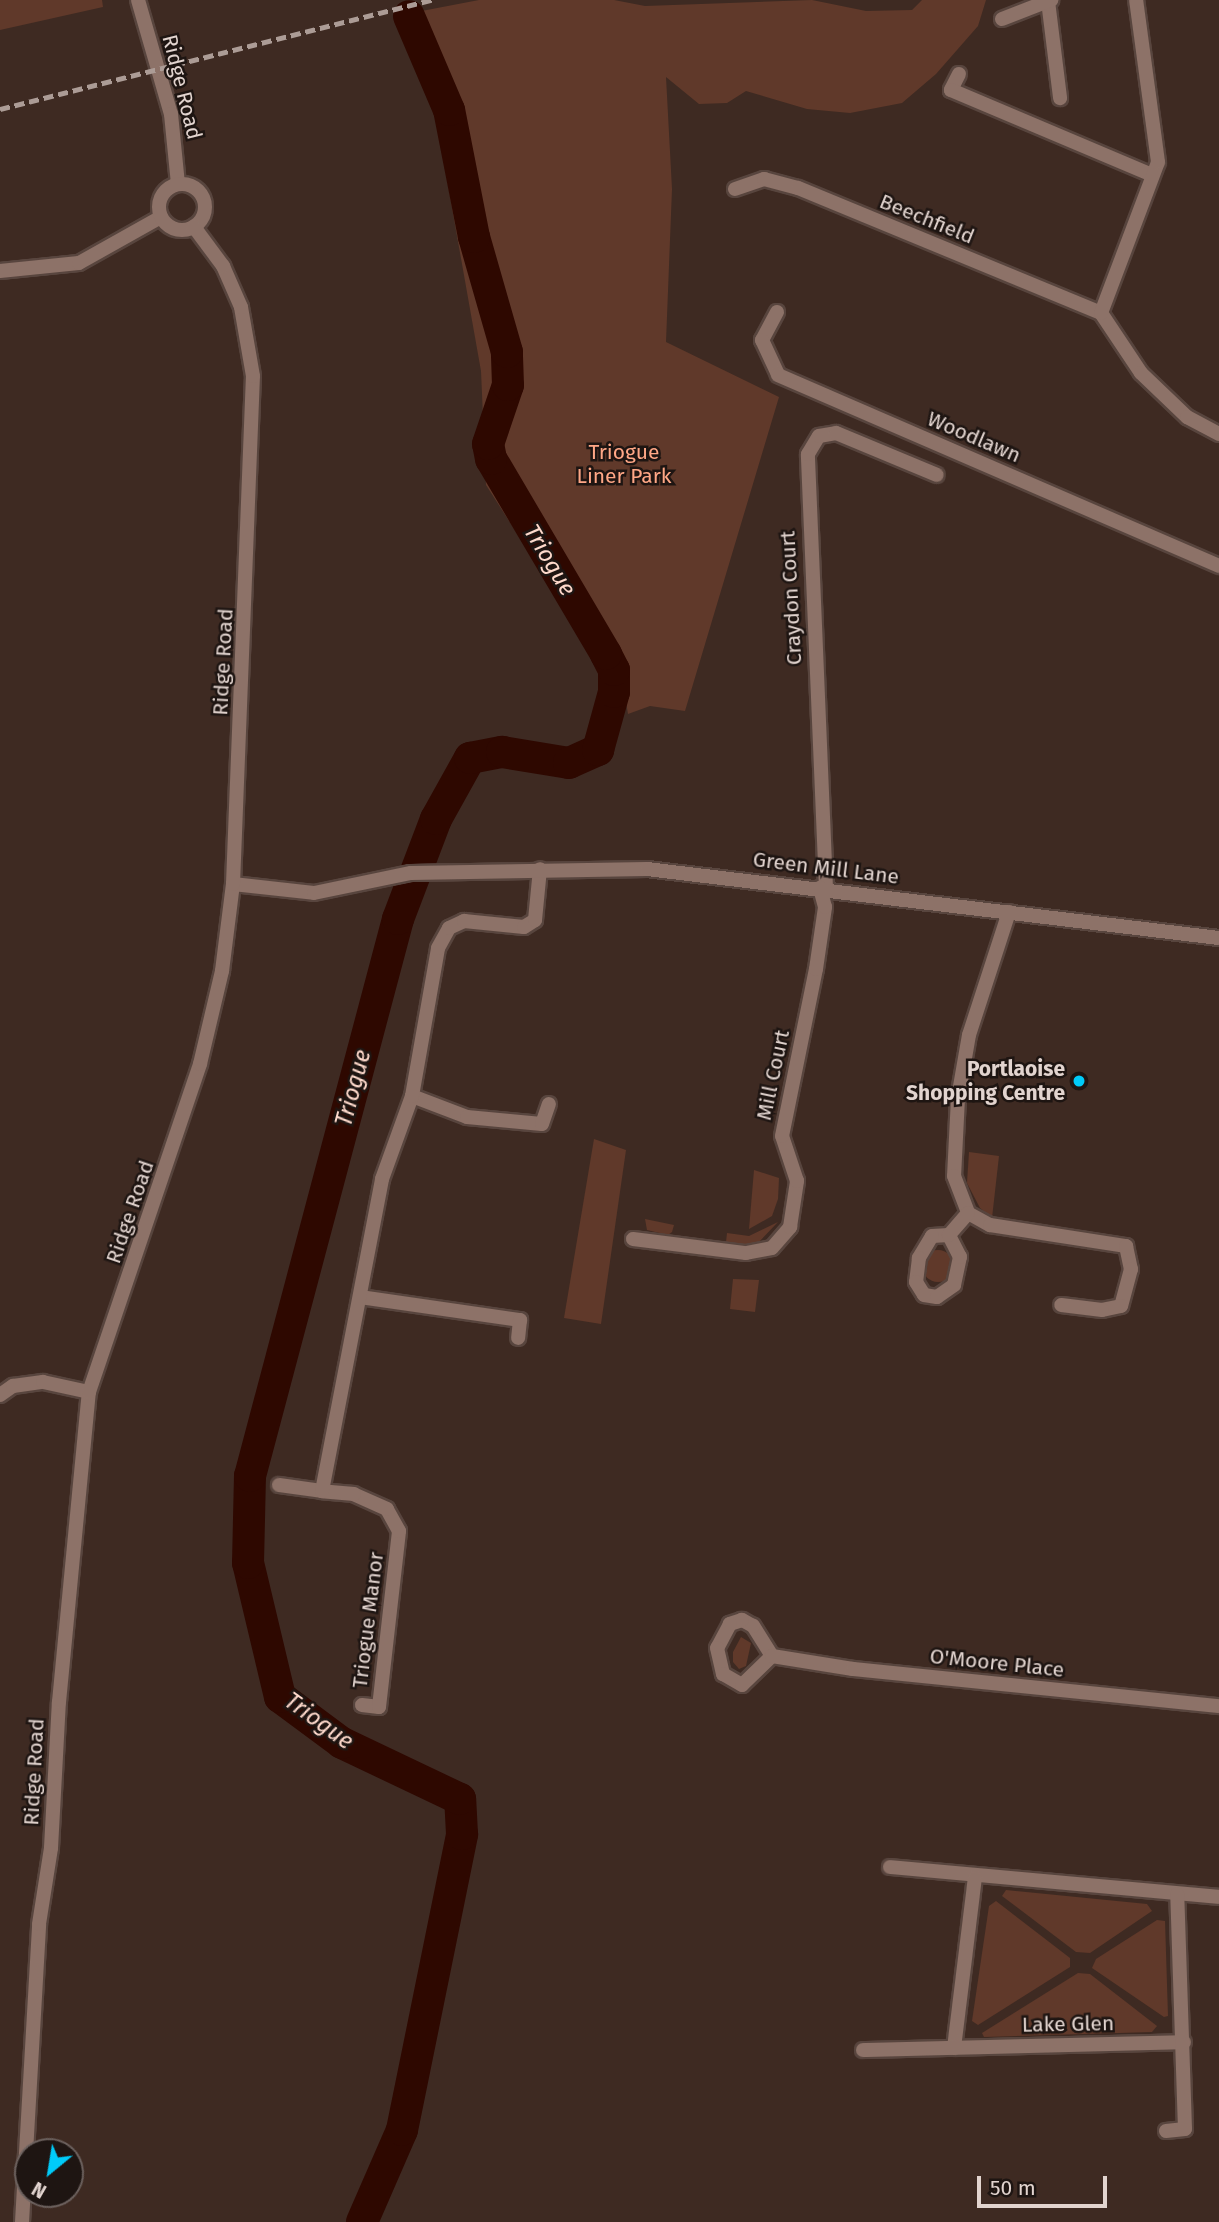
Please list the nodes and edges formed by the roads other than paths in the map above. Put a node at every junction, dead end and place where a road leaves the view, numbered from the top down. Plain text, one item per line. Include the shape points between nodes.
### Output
1 (138, 0) edge
2 (1049, 0) edge
3 (1136, 0) edge
4 (1002, 19) dead end
5 (959, 74) dead end
6 (1060, 98) dead end
7 (1152, 175) junction
8 (178, 184) junction
9 (735, 189) dead end
10 (161, 217) junction
11 (194, 228) junction
12 (0, 271) edge
13 (777, 312) dead end
14 (1101, 313) junction
15 (1219, 434) edge
16 (937, 475) dead end
17 (1219, 566) edge
18 (540, 869) junction
19 (233, 884) junction
20 (823, 888) junction
21 (1009, 912) junction
22 (1219, 939) edge
23 (412, 1096) junction
24 (549, 1104) dead end
25 (968, 1213) junction
26 (949, 1235) dead end
27 (633, 1238) dead end
28 (360, 1297) junction
29 (1061, 1305) dead end
30 (518, 1338) dead end
31 (89, 1392) junction
32 (0, 1395) edge
33 (279, 1485) dead end
34 (322, 1491) junction
35 (772, 1656) junction
36 (362, 1705) dead end
37 (1219, 1706) edge
38 (890, 1867) dead end
39 (975, 1878) junction
40 (1177, 1894) junction
41 (1219, 1897) edge
42 (1184, 2042) junction
43 (954, 2048) junction
44 (863, 2050) dead end
45 (1166, 2131) dead end
46 (22, 2222) edge

1 - 8 street, Ridge Road via 171,114
2 - 4 street
2 - 6 street
3 - 7 street via 1158,162
5 - 7 street via 951,90
7 - 14 street
8 - 10 street via 161,198
8 - 11 street via 193,186 204,197 205,212
9 - 14 street, Beechfield via 764,179 798,188
10 - 11 street via 176,230
10 - 12 street via 79,263
11 - 19 street, Ridge Road via 223,267 241,307 253,376
13 - 17 street, Woodlawn via 762,340 778,374
14 - 15 street via 1141,373 1186,417
16 - 20 street, Craydon Court via 836,433 819,436 808,454
18 - 19 street, Green Mill Lane via 395,875 314,893
18 - 20 street, Green Mill Lane via 647,869
18 - 23 street via 535,920 524,927 464,921 449,928 438,948
19 - 31 street, Ridge Road via 222,971 200,1064
20 - 21 street, Green Mill Lane
20 - 27 street, Mill Court via 820,944 782,1136 797,1181 790,1227 772,1248 746,1253
21 - 22 street, Green Mill Lane
21 - 25 street via 976,1007 958,1098 954,1176
23 - 24 street via 467,1117 542,1125
23 - 28 street via 382,1179
25 - 26 street
25 - 29 street via 999,1228 1126,1246 1130,1269 1121,1306 1102,1310
28 - 30 street via 520,1320
28 - 34 street
31 - 32 street via 43,1382 13,1386
31 - 46 street, Ridge Road via 59,1702 51,1848 39,1924
33 - 34 street, Triogue Manor
34 - 36 street, Triogue Manor via 354,1494 387,1509 399,1531 379,1707
35 - 35 street via 753,1626 743,1620 730,1624 717,1648 723,1674 742,1685
35 - 37 street, O'Moore Place via 879,1672
38 - 39 street
39 - 40 street
39 - 43 street
40 - 41 street
40 - 42 street
42 - 43 street, Lake Glen
42 - 45 street via 1185,2129
43 - 44 street, Lake Glen

